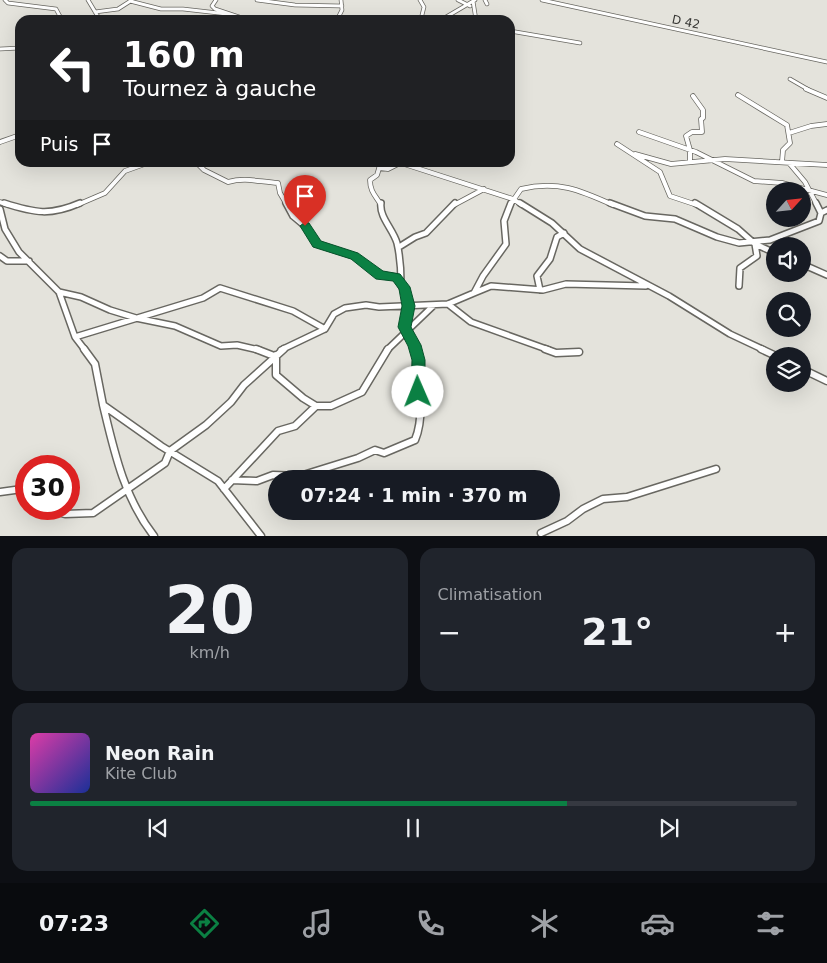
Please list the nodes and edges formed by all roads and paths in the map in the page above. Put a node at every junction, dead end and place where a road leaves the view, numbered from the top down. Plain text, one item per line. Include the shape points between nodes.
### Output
1 (5, 0) edge
2 (88, 0) edge
3 (216, 0) edge
4 (257, 0) edge
5 (341, 0) edge
6 (420, 0) edge
7 (458, 0) edge
8 (542, 0) edge
9 (131, 1) edge
10 (262, 1) edge
11 (473, 1) edge
12 (468, 5) junction
13 (342, 6) junction
14 (473, 7) junction
15 (95, 12) junction
16 (227, 14) junction
17 (59, 15) edge
18 (97, 15) edge
19 (230, 15) edge
20 (340, 15) edge
21 (422, 15) dead end
22 (450, 15) edge
23 (475, 15) edge
24 (515, 32) edge
25 (580, 43) dead end
26 (15, 48) edge
27 (0, 49) edge
28 (827, 62) edge
29 (790, 79) dead end
30 (738, 95) dead end
31 (693, 96) dead end
32 (827, 98) edge
33 (827, 124) edge
34 (639, 132) dead end
35 (790, 133) junction
36 (15, 137) edge
37 (0, 142) edge
38 (617, 144) dead end
39 (690, 150) junction
40 (633, 154) junction
41 (711, 160) junction
42 (690, 161) junction
43 (782, 162) junction
44 (790, 163) junction
45 (827, 165) edge
46 (136, 167) edge
47 (201, 167) edge
48 (390, 167) edge
49 (412, 167) edge
50 (379, 168) joint
51 (768, 182) edge
52 (805, 182) edge
53 (484, 189) junction
54 (811, 191) edge
55 (811, 195) edge
56 (827, 195) edge
57 (513, 199) junction
58 (0, 202) edge
59 (0, 209) edge
60 (827, 210) edge
61 (821, 213) junction
62 (564, 233) junction
63 (754, 244) junction
64 (399, 248) junction
65 (766, 249) edge
66 (0, 256) edge
67 (29, 261) junction
68 (811, 268) edge
69 (827, 275) edge
70 (401, 283) junction
71 (649, 286) junction
72 (739, 286) dead end
73 (540, 290) junction
74 (59, 292) junction
75 (474, 294) junction
76 (448, 304) junction
77 (434, 305) junction
78 (408, 306) junction
79 (136, 318) junction
80 (325, 328) junction
81 (408, 331) junction
82 (75, 337) junction
83 (766, 351) edge
84 (579, 352) dead end
85 (275, 355) junction
86 (811, 373) edge
87 (827, 381) edge
88 (103, 405) junction
89 (316, 406) junction
90 (170, 451) junction
91 (716, 469) dead end
92 (232, 480) junction
93 (224, 489) junction
94 (15, 490) edge
95 (127, 490) junction
96 (0, 492) edge
97 (80, 513) edge
98 (541, 533) dead end
99 (154, 536) edge
100 (261, 536) edge

1 - 17 street via 56,9
2 - 15 street
3 - 16 street via 212,6
4 - 10 street
5 - 13 street
6 - 21 street via 424,8
7 - 12 street
8 - 28 street, D 42 / D 42
9 - 15 street via 118,9
9 - 16 street via 161,9
10 - 13 street
11 - 12 street
11 - 14 street
12 - 14 street
12 - 22 street
13 - 20 street
14 - 23 street
15 - 18 street
16 - 19 street
24 - 25 street
26 - 27 street
29 - 32 street
30 - 35 street via 785,122
31 - 39 street via 703,110 704,118 701,119 702,132 686,136
33 - 35 street
34 - 39 street
35 - 43 street via 790,143 783,150
36 - 37 street
38 - 40 street
39 - 41 street
39 - 42 street
40 - 42 street via 671,164
40 - 63 street via 660,172 670,196 693,202 738,229
41 - 42 street
41 - 43 street
41 - 51 street via 754,181
43 - 44 street
44 - 45 street
44 - 52 street
46 - 58 street via 125,171 105,193 62,211 34,212
47 - 70 street via 228,182 243,178 278,183 293,216 305,226 317,244 354,256 380,276 396,277
48 - 50 street
49 - 53 street
50 - 64 street via 377,175 370,180 369,189 381,202 380,211 390,224
53 - 57 street
53 - 64 street via 454,203 426,233
54 - 56 street
55 - 61 street
57 - 62 street
57 - 63 street via 527,186 552,183 570,186 647,217 676,219 732,242
57 - 75 street via 505,211 503,234 506,244
59 - 67 street via 5,229 19,252
60 - 61 street
61 - 63 street via 819,221
62 - 71 street via 580,249
62 - 73 street via 557,238 550,259 537,276
63 - 65 street
63 - 72 street via 756,256 740,268
64 - 70 street
66 - 67 street via 7,261
67 - 74 street
68 - 69 street
70 - 78 street
71 - 73 street via 566,284
71 - 83 street
73 - 75 street via 491,286
74 - 79 street
74 - 82 street
75 - 76 street
76 - 77 street
76 - 84 street via 471,322 556,353
77 - 78 street
77 - 81 street
78 - 80 street via 345,308 334,314
78 - 81 street via 404,327
79 - 80 street via 203,298 220,288 293,311
79 - 82 street
79 - 85 street via 174,326 220,346 251,347
80 - 85 street
81 - 89 street via 389,348 362,392 331,406
81 - 92 street via 418,360 419,432 415,440 384,453 375,450 300,476
82 - 88 street via 94,364
85 - 89 street via 276,375
85 - 90 street via 206,425
86 - 87 street
88 - 90 street
88 - 95 street
89 - 92 street via 297,426 288,431 278,431
90 - 93 street via 218,481
90 - 95 street via 165,463
91 - 98 street via 627,497 603,499
92 - 93 street
93 - 100 street
94 - 96 street
95 - 97 street via 93,513
95 - 99 street

